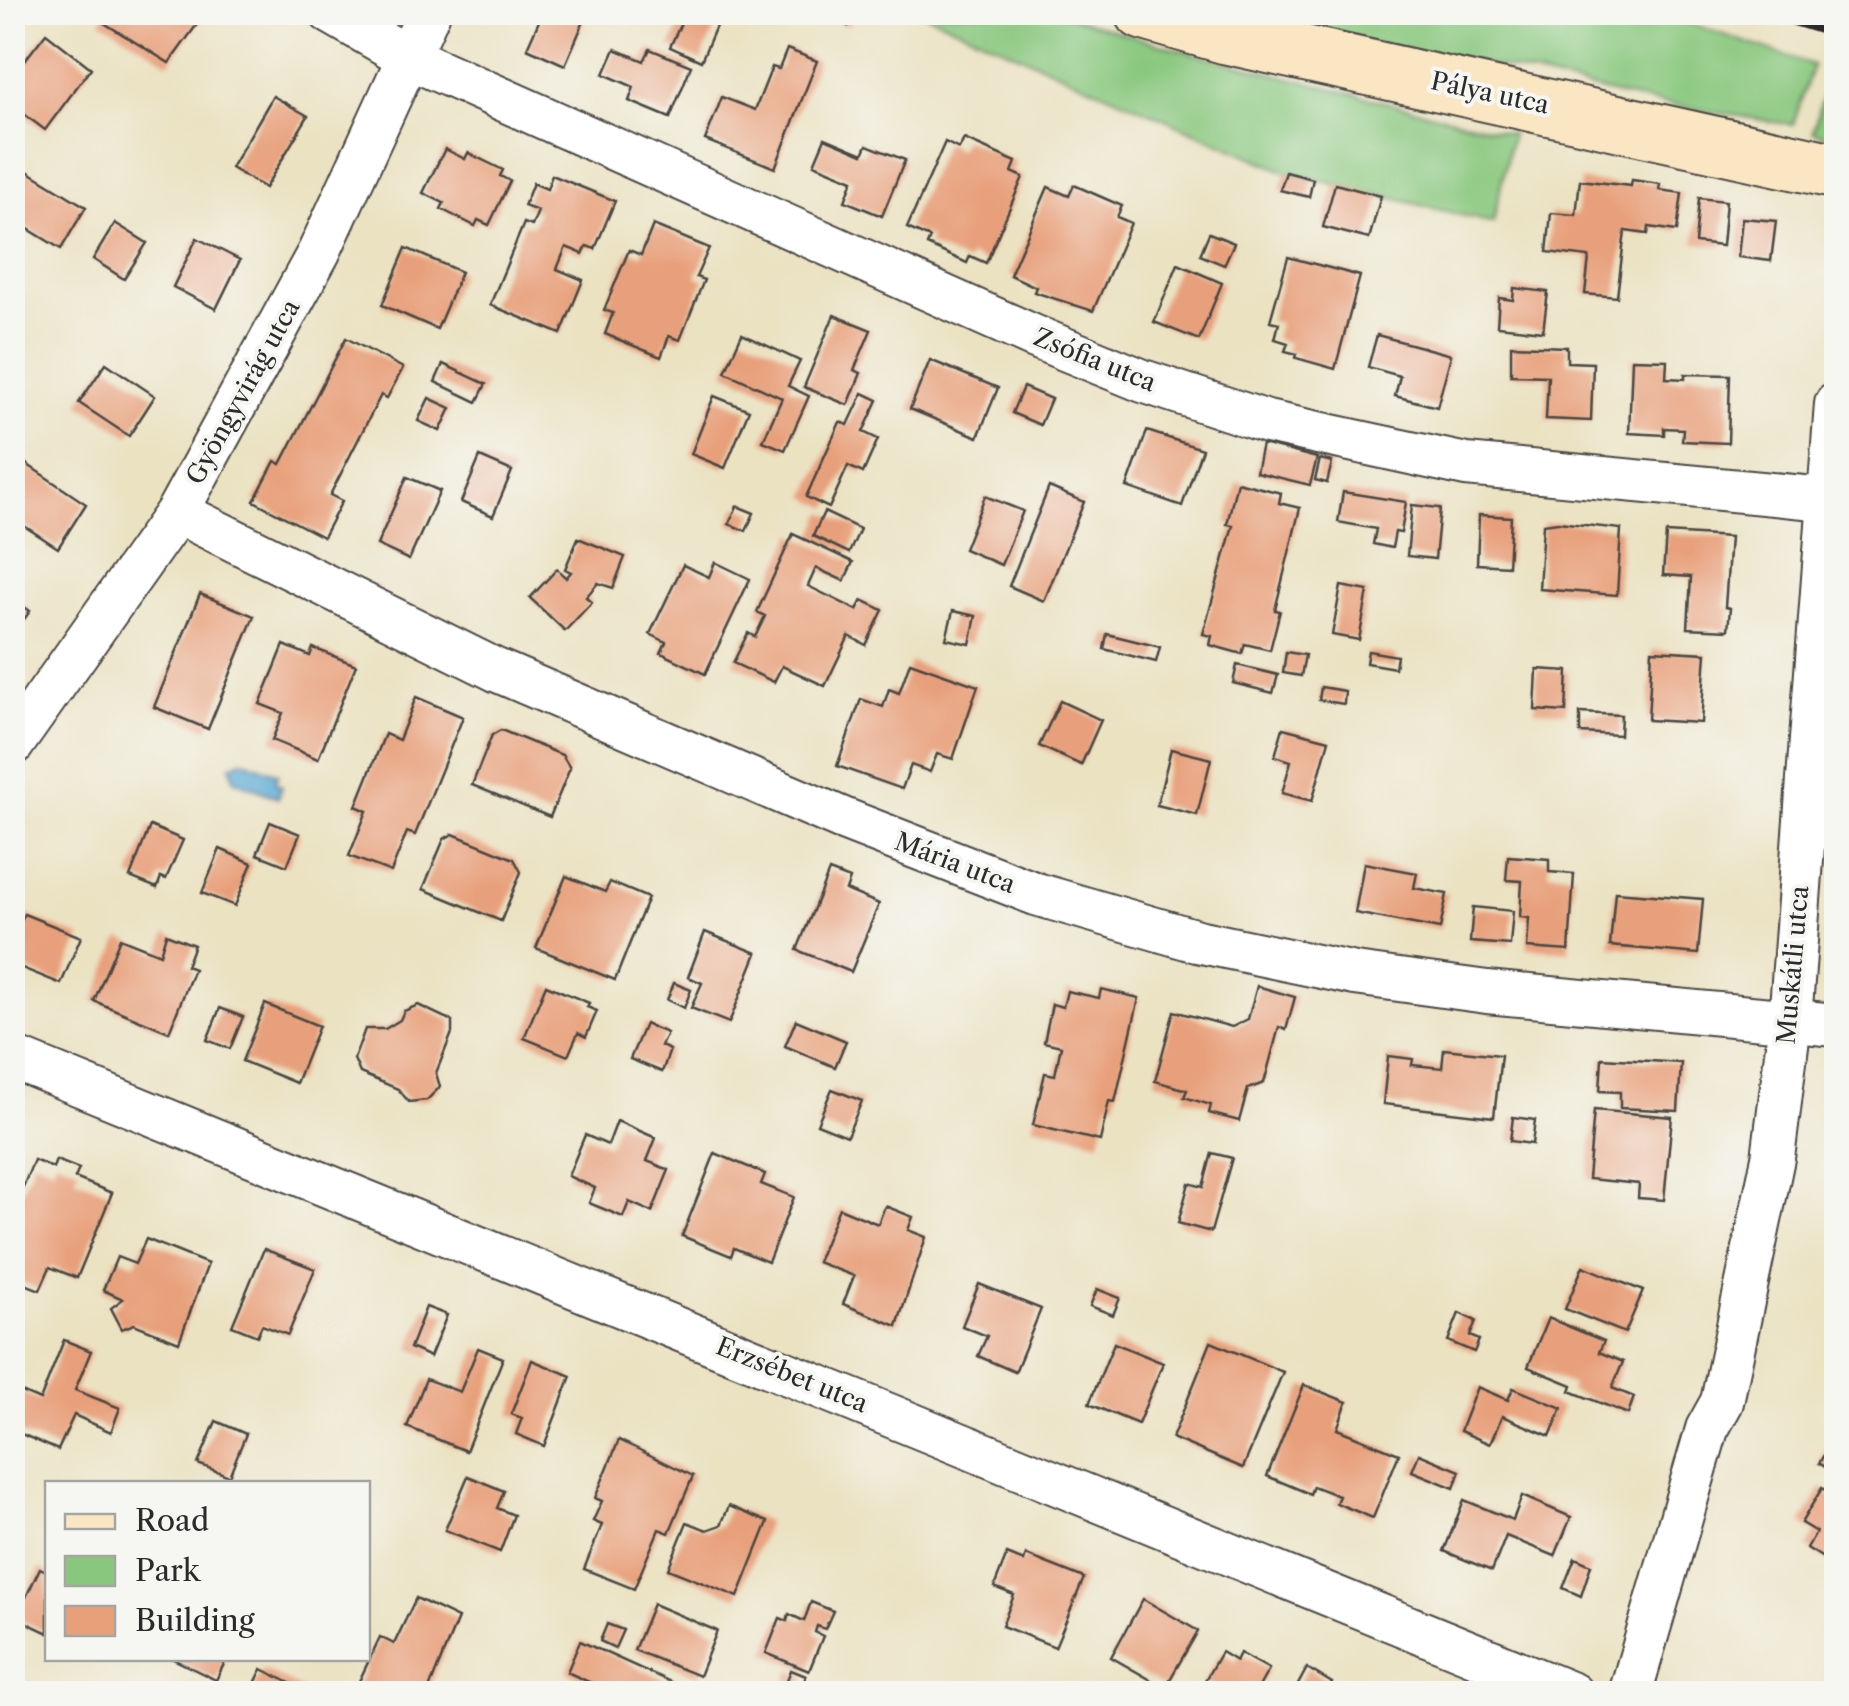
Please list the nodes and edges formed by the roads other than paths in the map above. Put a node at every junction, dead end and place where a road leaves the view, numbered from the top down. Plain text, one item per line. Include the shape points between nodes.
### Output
1 (330, 12) edge
2 (429, 12) edge
3 (1144, 12) edge
4 (408, 57) junction
5 (1836, 171) edge
6 (1836, 404) edge
7 (1833, 499) edge
8 (177, 512) junction
9 (12, 745) edge
10 (1790, 1021) junction
11 (1836, 1025) edge
12 (12, 1057) edge
13 (1722, 1402) junction
14 (1572, 1694) edge
15 (1630, 1694) edge
16 (1651, 1694) edge

1 - 4 street, Zsófia utca
2 - 4 street, Gyöngyvirág utca
3 - 5 street, Pálya utca via 1226,36
4 - 7 street, Zsófia utca via 1033,336 1267,422 1466,464
4 - 8 street, Gyöngyvirág utca via 320,252
6 - 7 street, Muskátli utca
7 - 10 street, Muskátli utca
8 - 9 street, Gyöngyvirág utca
8 - 10 street, Mária utca via 496,670 1036,894 1197,940 1354,974
10 - 11 street, Mária utca
10 - 13 street, Muskátli utca via 1773,1158
12 - 14 street, Erzsébet utca
13 - 15 street, Muskátli utca via 1708,1429
13 - 16 street, Muskátli utca via 1725,1431

